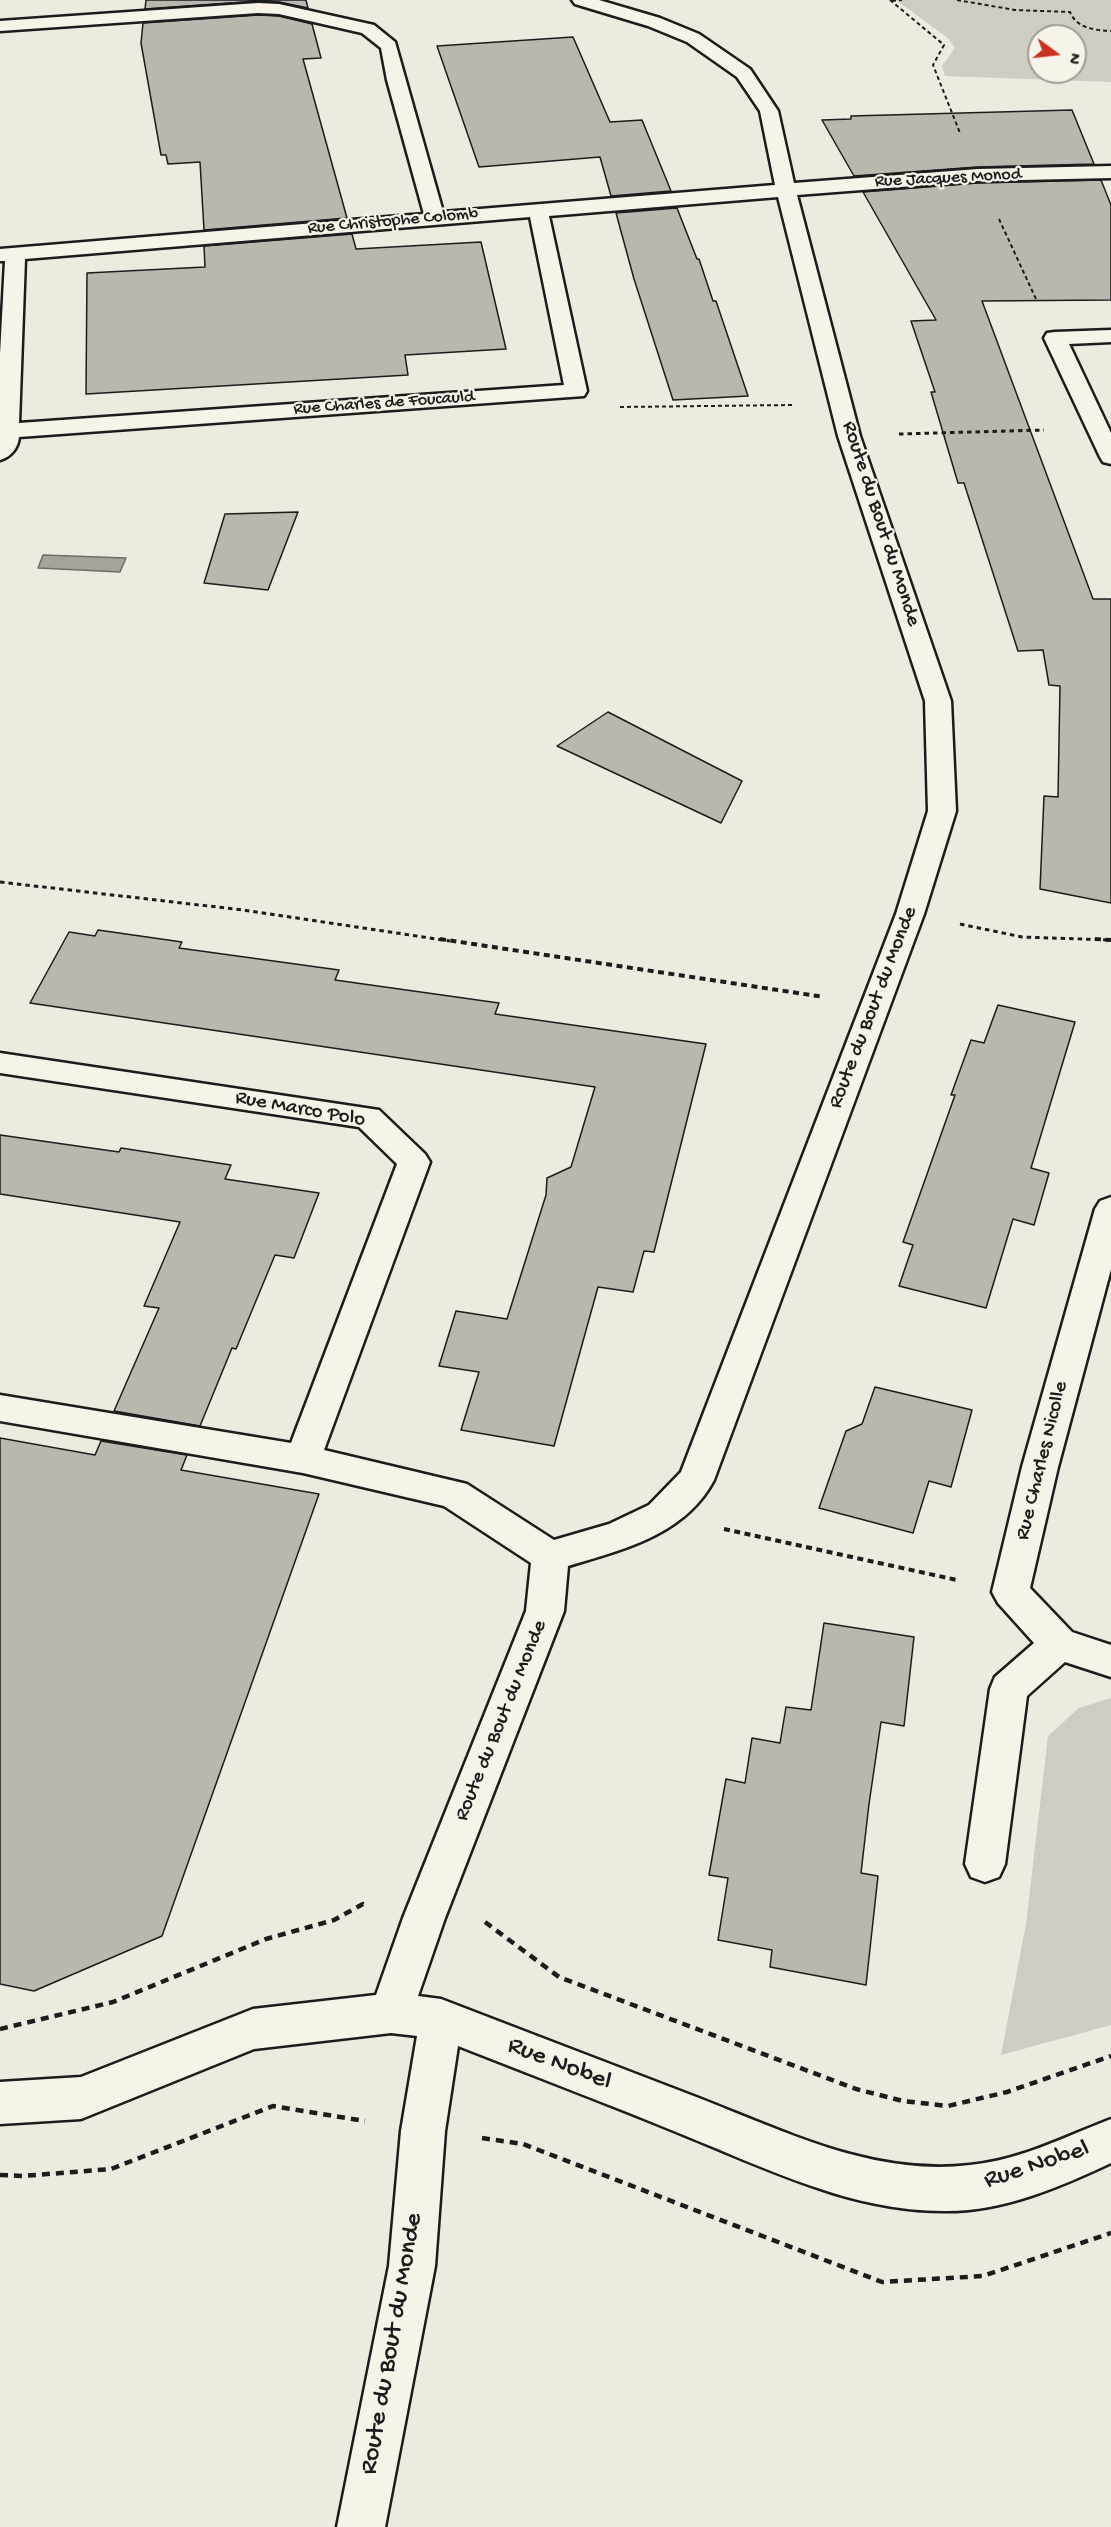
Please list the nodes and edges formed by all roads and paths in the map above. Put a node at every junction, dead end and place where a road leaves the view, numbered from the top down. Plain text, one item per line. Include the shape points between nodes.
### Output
1 (581, 0) edge
2 (902, 0) edge
3 (957, 0) edge
4 (891, 1) edge
5 (0, 26) edge
6 (1111, 31) edge
7 (1111, 172) edge
8 (786, 190) junction
9 (538, 209) junction
10 (435, 218) junction
11 (8, 255) edge
12 (1111, 336) edge
13 (6, 430) junction
14 (0, 453) edge
15 (1111, 457) edge
16 (0, 882) edge
17 (910, 914) junction
18 (1111, 940) edge
19 (821, 997) dead end
20 (0, 1063) edge
21 (1111, 1209) edge
22 (0, 1408) edge
23 (303, 1459) junction
24 (662, 1515) junction
25 (550, 1556) junction
26 (1011, 1592) junction
27 (1059, 1644) junction
28 (1111, 1661) edge
29 (985, 1864) dead end
30 (391, 2013) junction
31 (441, 2019) junction
32 (0, 2103) edge
33 (423, 2131) junction
34 (1111, 2140) edge
35 (0, 2175) edge
36 (1111, 2233) edge
37 (361, 2527) edge

1 - 8 street, Route du Bout du Monde via 693,38 744,73 769,111
2 - 4 path
3 - 6 path via 1015,10 1070,12 1080,25
5 - 10 street via 258,8 368,29 390,46
7 - 8 street, Rue Jacques Monod via 978,176
8 - 9 street, Rue Christophe Colomb
8 - 17 street, Route du Bout du Monde via 849,436 938,701 942,811
9 - 10 street, Rue Christophe Colomb
9 - 13 street, Rue Charles de Foucauld via 576,391
10 - 11 street, Rue Christophe Colomb
11 - 13 street
12 - 15 street via 1054,338
13 - 14 street via 7,444
16 - 19 path via 255,911
17 - 18 path via 1022,937
17 - 24 street, Route du Bout du Monde via 696,1480
20 - 23 street, Rue Marco Polo via 368,1118 414,1162
21 - 26 street, Rue Charles Nicolle via 1040,1467
22 - 23 street
23 - 25 street via 454,1494
24 - 25 street, Route du Bout du Monde via 619,1536
24 - 26 path
25 - 30 street, Route du Bout du Monde via 545,1611
26 - 27 street
27 - 28 street
27 - 29 street via 1010,1689
30 - 31 street, Rue Nobel
30 - 32 street, Rue Nobel via 253,2028 81,2098
31 - 33 street, Route du Bout du Monde
31 - 34 street, Rue Nobel via 770,2148 846,2175 896,2186 947,2189 996,2184 1047,2169
33 - 35 path via 273,2106 111,2169
33 - 36 path via 523,2144 882,2282 983,2276
33 - 37 street, Route du Bout du Monde via 412,2266

